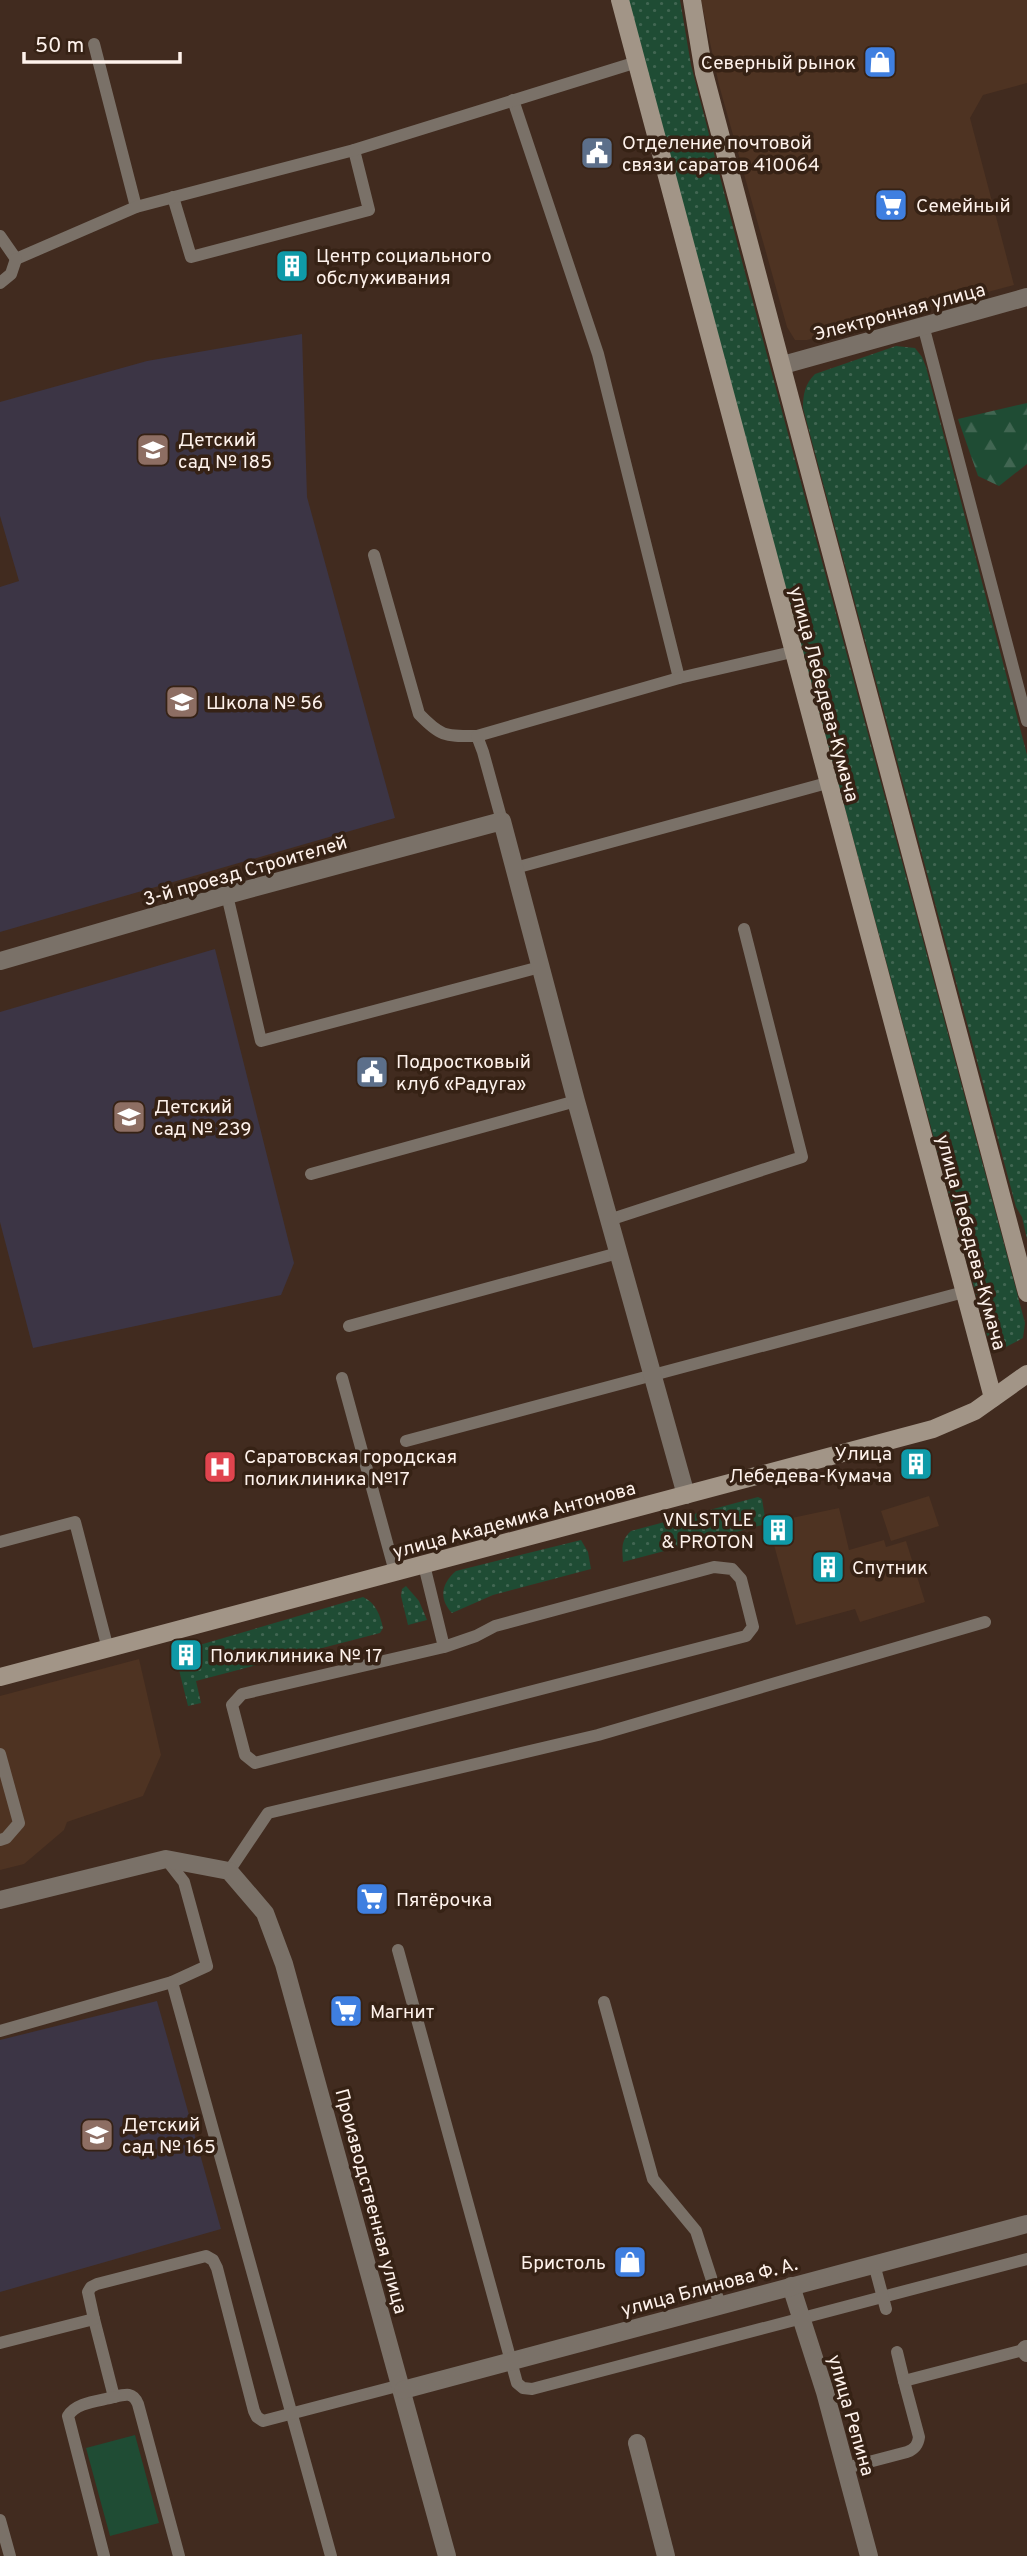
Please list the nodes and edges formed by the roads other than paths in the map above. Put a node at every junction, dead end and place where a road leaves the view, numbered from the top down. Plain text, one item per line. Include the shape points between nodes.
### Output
1 (620, 0) edge
2 (692, 0) edge
3 (94, 44) dead end
4 (637, 62) junction
5 (513, 100) junction
6 (354, 150) junction
7 (173, 197) junction
8 (136, 207) junction
9 (0, 236) edge
10 (16, 258) junction
11 (0, 283) edge
12 (1027, 298) edge
13 (923, 325) junction
14 (783, 365) junction
15 (374, 555) dead end
16 (792, 652) junction
17 (679, 678) junction
18 (1027, 722) edge
19 (477, 736) junction
20 (827, 783) junction
21 (502, 821) junction
22 (515, 868) junction
23 (228, 895) junction
24 (744, 929) dead end
25 (0, 961) edge
26 (540, 967) junction
27 (576, 1101) junction
28 (311, 1174) dead end
29 (609, 1220) junction
30 (618, 1253) junction
31 (964, 1292) junction
32 (1027, 1293) edge
33 (349, 1326) dead end
34 (654, 1374) junction
35 (1027, 1374) edge
36 (342, 1378) dead end
37 (993, 1398) junction
38 (406, 1441) dead end
39 (686, 1495) junction
40 (0, 1542) edge
41 (424, 1565) junction
42 (395, 1572) junction
43 (985, 1622) dead end
44 (444, 1647) junction
45 (108, 1649) junction
46 (0, 1678) edge
47 (0, 1754) edge
48 (0, 1840) edge
49 (166, 1859) junction
50 (229, 1871) junction
51 (0, 1900) edge
52 (398, 1950) dead end
53 (172, 1982) junction
54 (604, 2002) dead end
55 (0, 2032) edge
56 (1027, 2224) edge
57 (1027, 2259) edge
58 (874, 2264) junction
59 (791, 2286) junction
60 (884, 2303) junction
61 (720, 2305) junction
62 (801, 2318) junction
63 (94, 2319) junction
64 (0, 2343) edge
65 (1027, 2350) edge
66 (897, 2351) dead end
67 (511, 2362) junction
68 (904, 2381) junction
69 (402, 2388) junction
70 (114, 2397) junction
71 (292, 2414) junction
72 (636, 2443) dead end
73 (846, 2468) junction
74 (0, 2520) edge
75 (10, 2556) edge
76 (104, 2556) edge
77 (179, 2556) edge
78 (331, 2556) edge
79 (447, 2556) edge
80 (666, 2556) edge
81 (869, 2556) edge

1 - 4 street, улица Лебедева-Кумача
2 - 14 street, улица Лебедева-Кумача via 704,73
3 - 8 lane
4 - 5 lane
4 - 16 street, улица Лебедева-Кумача
5 - 6 lane
5 - 17 lane via 598,354
6 - 7 lane
6 - 7 lane via 369,209 191,257
7 - 8 lane
8 - 10 lane
9 - 10 lane
10 - 11 lane via 11,274
12 - 13 street, Электронная улица
13 - 14 street, Электронная улица
13 - 18 lane
14 - 32 street, улица Лебедева-Кумача
15 - 19 lane via 419,714 437,732
16 - 17 lane
16 - 20 street, улица Лебедева-Кумача
17 - 19 lane
19 - 21 lane
20 - 22 lane
20 - 31 street, улица Лебедева-Кумача
21 - 22 street
21 - 23 street, 3-й проезд Строителей
22 - 26 street
23 - 25 street, 3-й проезд Строителей
23 - 26 lane via 261,1041
24 - 29 lane via 802,1157
26 - 27 street
27 - 28 lane
27 - 29 street
29 - 30 street
30 - 33 lane
30 - 34 street
31 - 34 lane
31 - 37 street, улица Лебедева-Кумача
34 - 38 lane
34 - 39 street
35 - 37 street, улица Академика Антонова
36 - 42 lane
37 - 39 street, улица Академика Антонова via 933,1429
39 - 41 street, улица Академика Антонова
40 - 45 lane via 75,1522
41 - 42 street, улица Академика Антонова
41 - 44 lane
42 - 45 street, улица Академика Антонова
43 - 50 lane via 598,1735 268,1813
44 - 44 lane via 242,1694 232,1705 245,1755 255,1763 746,1636 753,1627 741,1579 732,1569 714,1567 495,1626
45 - 46 street, улица Академика Антонова
47 - 48 lane via 19,1823
49 - 50 street
49 - 51 street
49 - 53 lane via 184,1882 207,1966
50 - 69 street, Производственная улица via 265,1913 285,1964
52 - 67 lane
53 - 55 lane
53 - 71 lane
54 - 61 lane via 653,2179 696,2231
56 - 58 street, улица Блинова Ф. А.
57 - 60 lane
58 - 59 street, улица Блинова Ф. А.
58 - 60 lane
59 - 61 street, улица Блинова Ф. А.
59 - 62 street, улица Репина
60 - 62 lane
61 - 67 street, улица Блинова Ф. А.
62 - 67 lane via 527,2389 517,2383
62 - 73 street, улица Репина
63 - 64 lane
63 - 70 lane
63 - 71 lane via 88,2297 91,2287 206,2256 217,2268 257,2417 263,2421
65 - 68 lane
66 - 68 lane
67 - 69 street, улица Блинова Ф. А.
68 - 73 lane via 918,2442 914,2449
69 - 71 lane
69 - 79 street, Производственная улица
70 - 76 lane via 79,2406 68,2416
70 - 77 lane via 130,2394 138,2404
71 - 78 lane
72 - 80 street
73 - 81 street, улица Репина
74 - 75 lane

